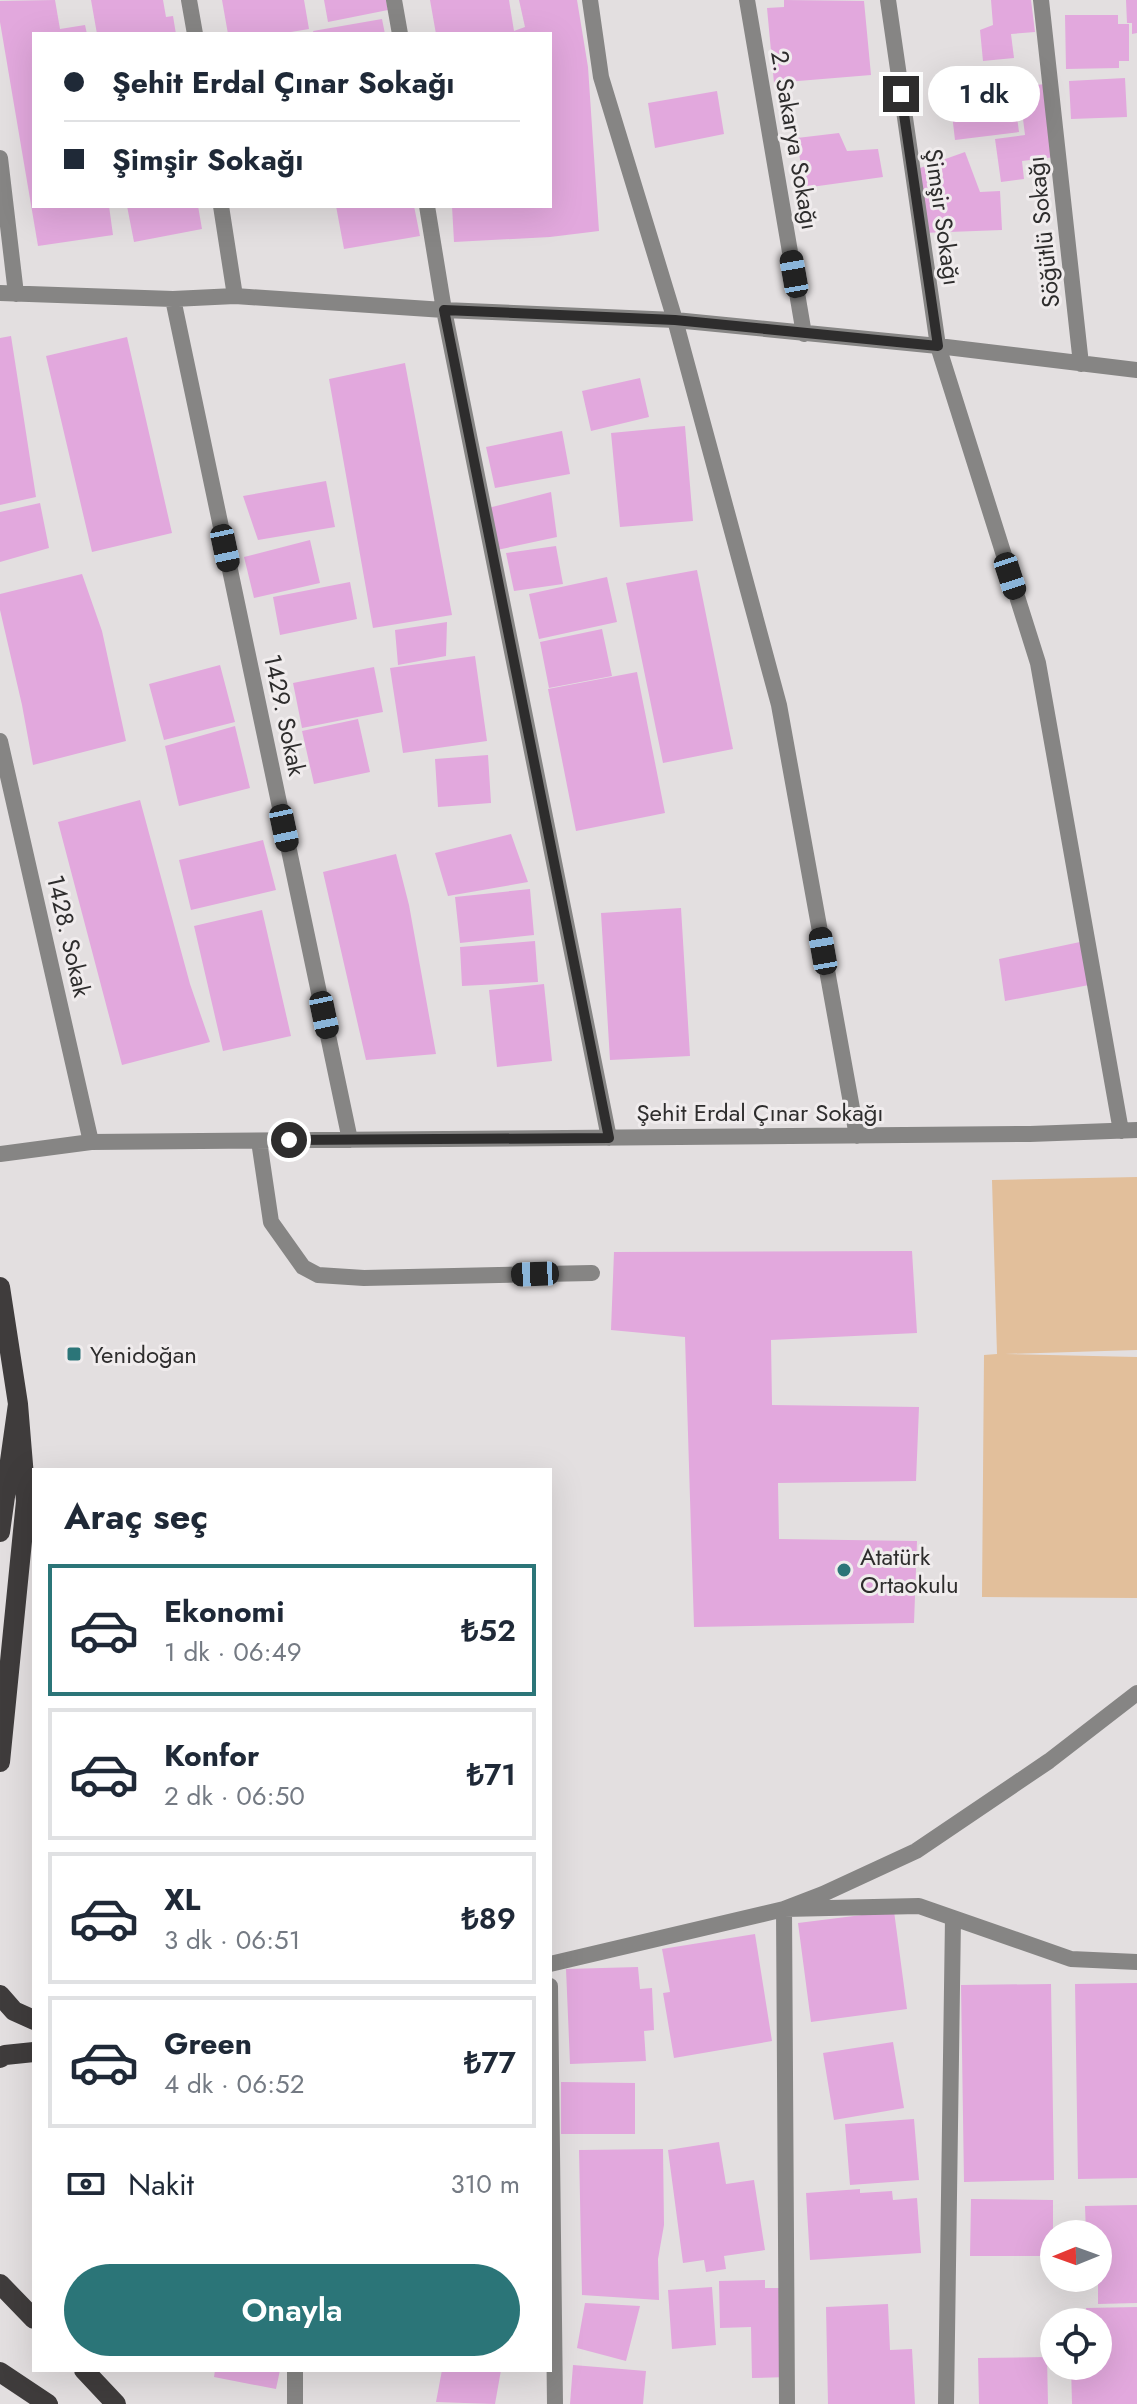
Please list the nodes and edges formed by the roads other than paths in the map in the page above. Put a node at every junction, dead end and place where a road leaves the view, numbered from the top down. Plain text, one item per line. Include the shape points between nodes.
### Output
1 (189, 0) edge
2 (394, 0) edge
3 (590, 0) edge
4 (747, 0) edge
5 (888, 0) edge
6 (1041, 0) edge
7 (195, 32) edge
8 (400, 32) edge
9 (0, 158) edge
10 (221, 208) edge
11 (427, 208) edge
12 (8, 293) edge
13 (235, 296) junction
14 (173, 299) junction
15 (444, 310) junction
16 (675, 320) junction
17 (804, 334) junction
18 (938, 346) junction
19 (1081, 364) junction
20 (1137, 370) edge
21 (0, 741) edge
22 (1129, 1130) edge
23 (857, 1136) junction
24 (609, 1138) junction
25 (350, 1140) junction
26 (259, 1141) junction
27 (91, 1142) junction
28 (0, 1154) edge
29 (592, 1273) dead end
30 (0, 1287) edge
31 (18, 1404) junction
32 (0, 1532) edge
33 (1137, 1693) edge
34 (0, 1762) edge
35 (784, 1909) junction
36 (953, 1918) junction
37 (1137, 1962) edge
38 (552, 1964) edge
39 (0, 1995) edge
40 (32, 2019) edge
41 (32, 2052) edge
42 (0, 2058) edge
43 (552, 2153) edge
44 (0, 2284) edge
45 (32, 2317) edge
46 (0, 2372) edge
47 (86, 2372) edge
48 (295, 2372) edge
49 (0, 2381) edge
50 (22, 2387) junction
51 (48, 2404) edge
52 (116, 2404) edge
53 (295, 2404) edge
54 (555, 2404) edge
55 (787, 2404) edge
56 (946, 2404) edge

1 - 7 street
2 - 8 street
3 - 16 street via 601,77
4 - 17 street, 2. Sakarya Sokağı
5 - 18 street, Şimşir Sokağı
6 - 19 street, Söğütlü Sokağı
9 - 12 street
10 - 13 street
11 - 15 street
12 - 14 street
13 - 14 street
13 - 15 street
14 - 25 street, 1429. Sokak
15 - 16 street
15 - 24 street
16 - 17 street
16 - 23 street via 779,705
17 - 18 street
18 - 19 street
18 - 22 street, Şimşir Sokağı via 1038,663
19 - 20 street
21 - 27 street, 1428. Sokak
22 - 23 street, Şehit Erdal Çınar Sokağı
23 - 24 street, Şehit Erdal Çınar Sokağı
24 - 25 street, Şehit Erdal Çınar Sokağı
25 - 26 street, Şehit Erdal Çınar Sokağı
26 - 27 street, Şehit Erdal Çınar Sokağı
26 - 29 street via 271,1222 303,1267 318,1275
27 - 28 street, Şehit Erdal Çınar Sokağı
30 - 31 main road
31 - 32 main road
31 - 34 main road via 26,1501
33 - 35 street via 1049,1761 916,1851
35 - 36 street via 919,1906
35 - 38 street
35 - 55 street
36 - 37 street via 1071,1959
36 - 56 street
39 - 40 main road via 14,2011
41 - 42 main road
43 - 54 street
44 - 45 main road
46 - 50 main road
47 - 52 main road
48 - 53 street
49 - 50 main road
50 - 51 main road

